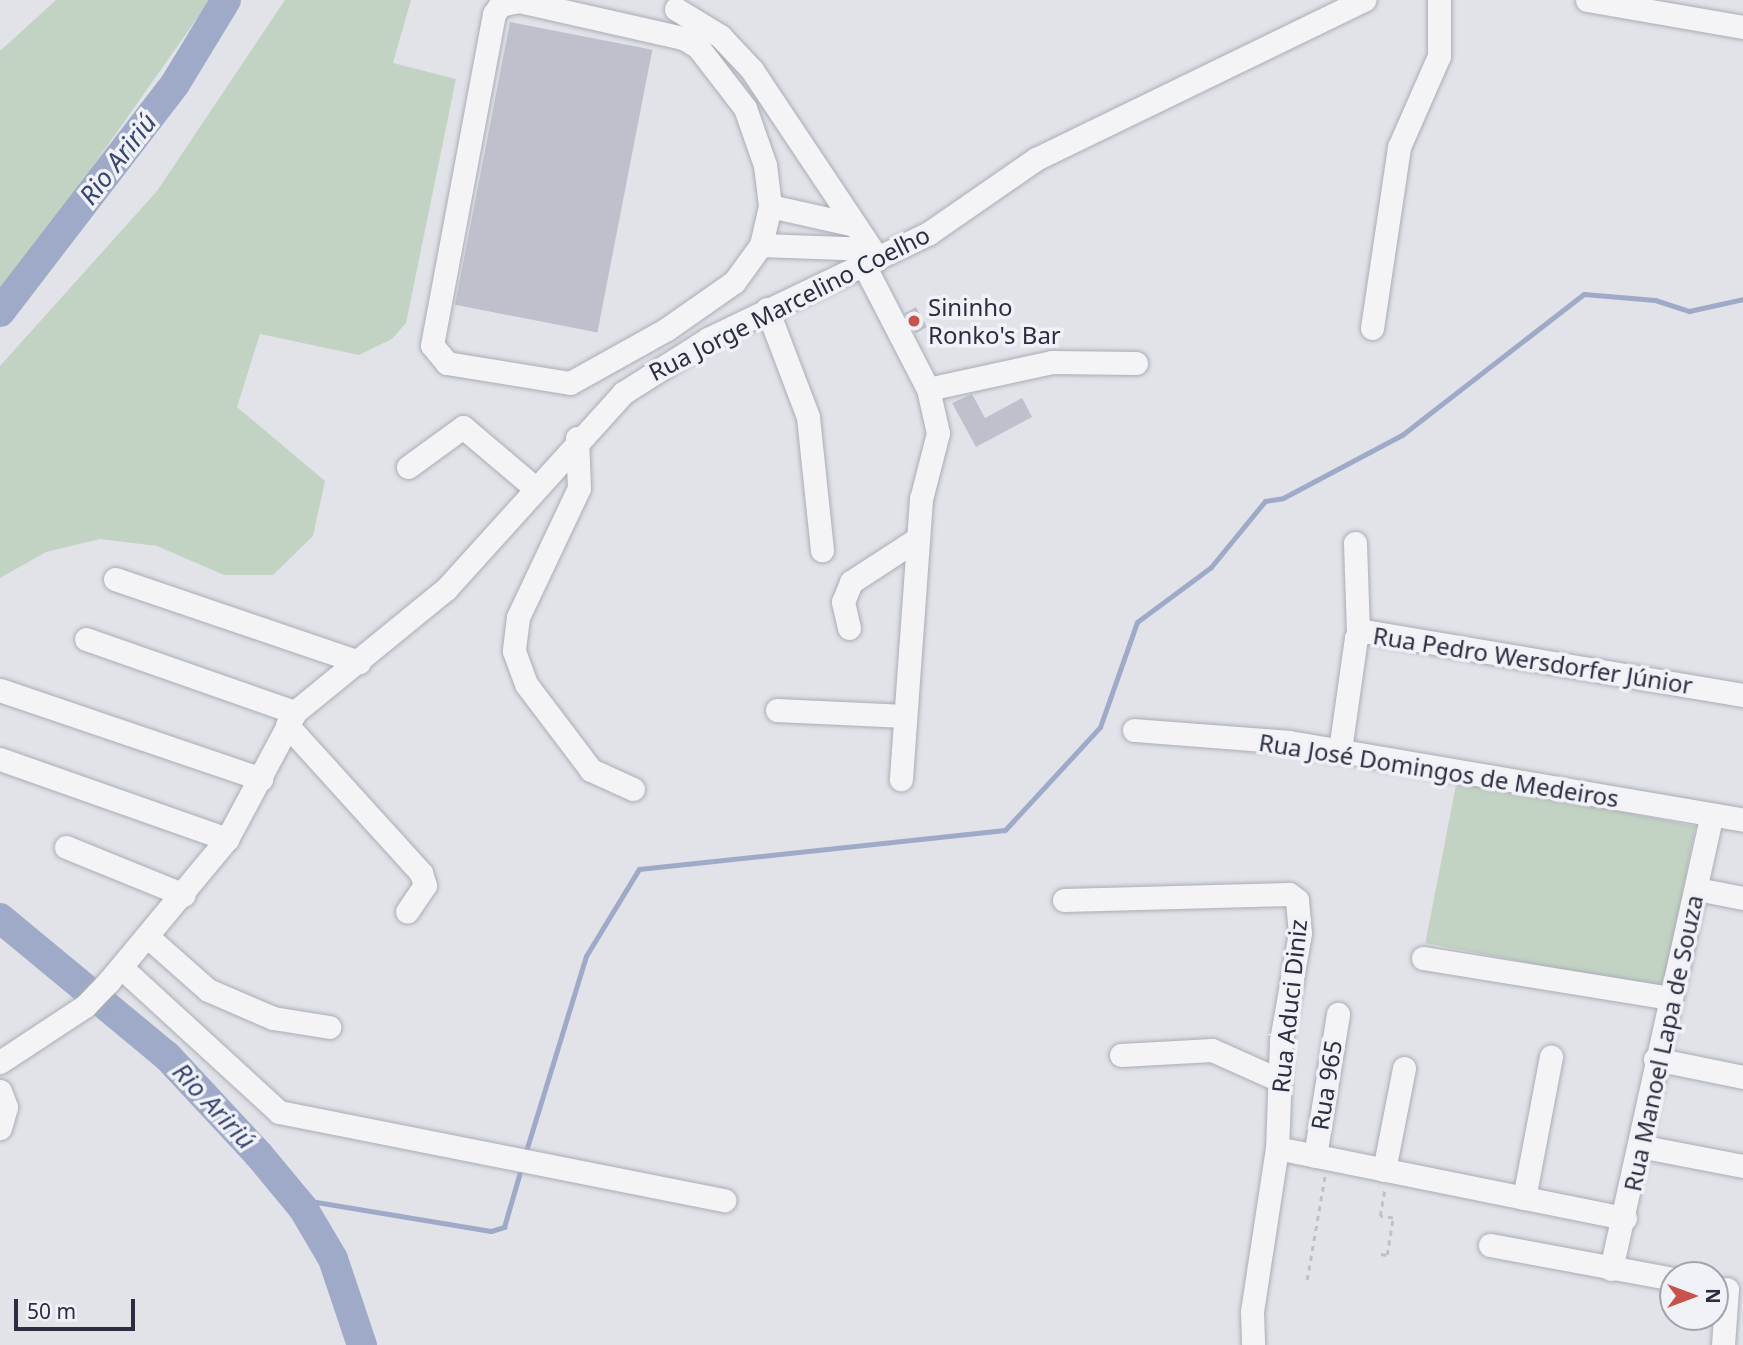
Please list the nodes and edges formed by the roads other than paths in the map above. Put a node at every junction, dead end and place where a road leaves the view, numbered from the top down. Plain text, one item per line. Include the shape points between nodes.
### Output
1 (1364, 0) edge
2 (1438, 0) edge
3 (1587, 0) edge
4 (676, 9) dead end
5 (1743, 27) edge
6 (770, 206) junction
7 (855, 225) junction
8 (761, 245) junction
9 (872, 259) junction
10 (767, 309) junction
11 (1372, 328) dead end
12 (1136, 363) dead end
13 (928, 388) junction
14 (577, 438) junction
15 (408, 467) dead end
16 (535, 488) junction
17 (917, 539) junction
18 (1355, 543) dead end
19 (822, 550) dead end
20 (115, 579) dead end
21 (849, 628) dead end
22 (1358, 634) junction
23 (86, 639) dead end
24 (359, 662) junction
25 (0, 690) edge
26 (1743, 695) edge
27 (777, 710) dead end
28 (905, 716) junction
29 (291, 719) junction
30 (1134, 730) dead end
31 (1340, 750) junction
32 (0, 760) edge
33 (261, 779) junction
34 (901, 779) dead end
35 (633, 789) dead end
36 (1712, 815) junction
37 (1743, 820) edge
38 (227, 839) junction
39 (66, 847) dead end
40 (1697, 889) junction
41 (184, 895) junction
42 (1743, 898) edge
43 (1064, 900) dead end
44 (407, 912) dead end
45 (148, 936) junction
46 (1423, 958) dead end
47 (116, 974) junction
48 (1669, 998) junction
49 (1338, 1014) dead end
50 (329, 1027) dead end
51 (1121, 1055) dead end
52 (1551, 1057) dead end
53 (1655, 1059) junction
54 (0, 1062) edge
55 (1404, 1068) dead end
56 (1743, 1077) edge
57 (1279, 1080) junction
58 (0, 1091) edge
59 (0, 1128) edge
60 (1639, 1146) junction
61 (1277, 1148) junction
62 (1321, 1157) junction
63 (1743, 1166) edge
64 (1386, 1170) junction
65 (1524, 1198) junction
66 (724, 1200) dead end
67 (1625, 1218) junction
68 (1489, 1245) dead end
69 (1611, 1269) junction
70 (1659, 1277) edge
71 (1253, 1345) edge

1 - 9 street, Rua Jorge Marcelino Coelho via 1036,159 929,233
2 - 11 street via 1439,57 1399,147
3 - 5 street
4 - 7 street via 720,36 743,60
6 - 7 street
6 - 8 street
6 - 8 street via 765,165 745,108 698,47 683,38 519,1 500,5 432,345 447,363 570,383 734,282
7 - 9 street
8 - 9 street
9 - 10 street, Rua Jorge Marcelino Coelho
9 - 13 street
10 - 14 street, Rua Jorge Marcelino Coelho via 643,377
10 - 19 street via 808,417
12 - 13 street via 1052,362
13 - 17 street via 938,446 924,485
14 - 16 street, Rua Jorge Marcelino Coelho
14 - 35 street via 579,488 518,617 514,651 526,684 591,770
15 - 16 street via 463,427
16 - 24 street, Rua Jorge Marcelino Coelho via 446,589
17 - 21 street via 851,582 843,602
17 - 28 street
18 - 22 street
20 - 24 street
22 - 26 street, Rua Pedro Wersdorfer Júnior
22 - 31 street, Rua Pedro Wersdorfer Júnior
23 - 29 street
24 - 29 street, Rua Jorge Marcelino Coelho
25 - 33 street
27 - 28 street
28 - 34 street
29 - 33 street, Rua Jorge Marcelino Coelho
29 - 44 street via 421,873 425,886
30 - 31 street, Rua José Domingos de Medeiros
31 - 36 street, Rua José Domingos de Medeiros
32 - 38 street
33 - 38 street, Rua Jorge Marcelino Coelho
36 - 37 street, Rua José Domingos de Medeiros
36 - 40 street, Rua Manoel Lapa de Souza
38 - 41 street, Rua Jorge Marcelino Coelho
39 - 41 street
40 - 42 street
40 - 48 street, Rua Manoel Lapa de Souza
41 - 45 street, Rua Jorge Marcelino Coelho
43 - 57 street, Rua Aduci Diniz via 1289,894 1297,900 1300,933
45 - 47 street, Rua Jorge Marcelino Coelho
45 - 50 street via 208,990 273,1018
46 - 48 street
47 - 54 street, Rua Jorge Marcelino Coelho via 85,1006
47 - 66 street via 279,1112
48 - 53 street, Rua Manoel Lapa de Souza
49 - 62 street, Rua 965
51 - 57 street via 1212,1050
52 - 65 street
53 - 56 street
53 - 60 street, Rua Manoel Lapa de Souza
55 - 64 street
57 - 61 street, Rua Aduci Diniz
58 - 59 street via 6,1107
60 - 63 street
60 - 67 street, Rua Manoel Lapa de Souza
61 - 62 street
61 - 71 street, Rua Aduci Diniz via 1252,1312
62 - 64 street
64 - 65 street
65 - 67 street
67 - 69 street, Rua Manoel Lapa de Souza
68 - 69 street
69 - 70 street

